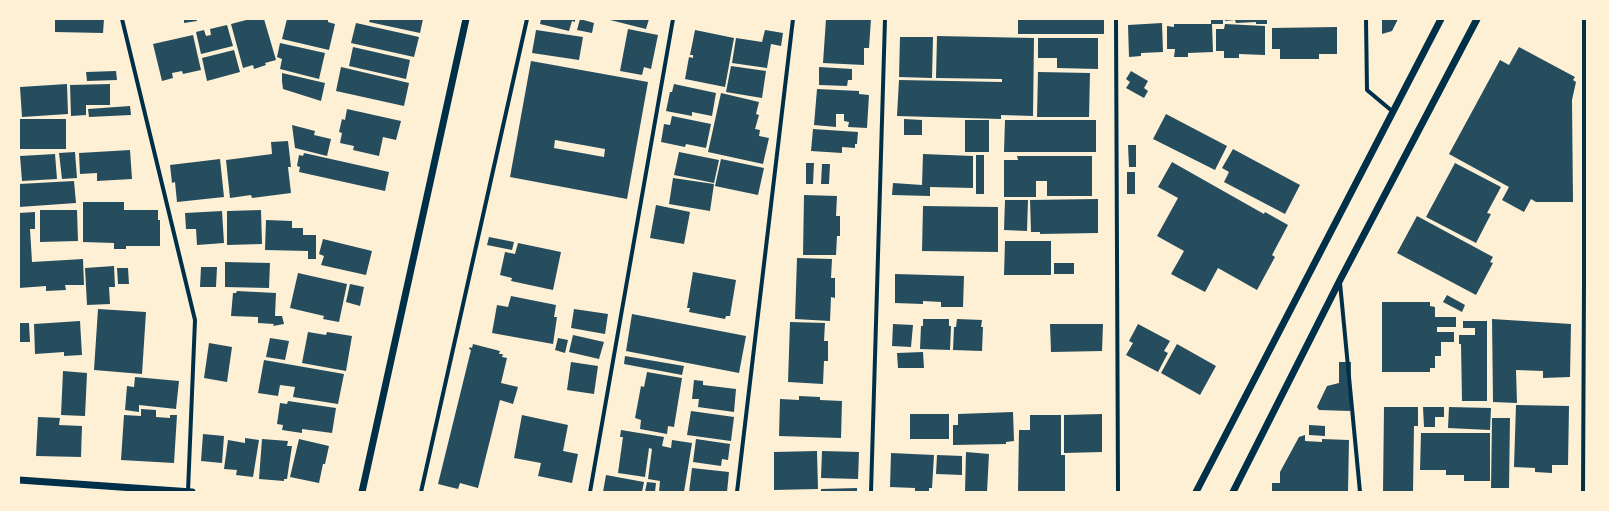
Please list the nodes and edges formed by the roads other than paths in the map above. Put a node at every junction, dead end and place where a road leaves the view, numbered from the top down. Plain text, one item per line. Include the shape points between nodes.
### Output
1 (122, 19) edge
2 (466, 19) edge
3 (527, 19) edge
4 (673, 19) edge
5 (793, 19) edge
6 (885, 19) edge
7 (1116, 19) edge
8 (1366, 19) edge
9 (1441, 19) edge
10 (1477, 19) edge
11 (1584, 19) edge
12 (1392, 111) junction
13 (1340, 280) junction
14 (19, 480) edge
15 (190, 492) edge
16 (362, 492) edge
17 (421, 492) edge
18 (590, 492) edge
19 (737, 492) edge
20 (871, 492) edge
21 (1118, 492) edge
22 (1196, 492) edge
23 (1233, 492) edge
24 (1360, 492) edge
25 (1583, 492) edge

1 - 15 street via 195,320
2 - 16 street
3 - 17 street
4 - 18 street
5 - 19 street
6 - 20 street
7 - 21 street
8 - 12 street via 1367,90
9 - 12 street
10 - 13 street
11 - 25 street
12 - 22 street
13 - 23 street
13 - 24 street
14 - 15 street

